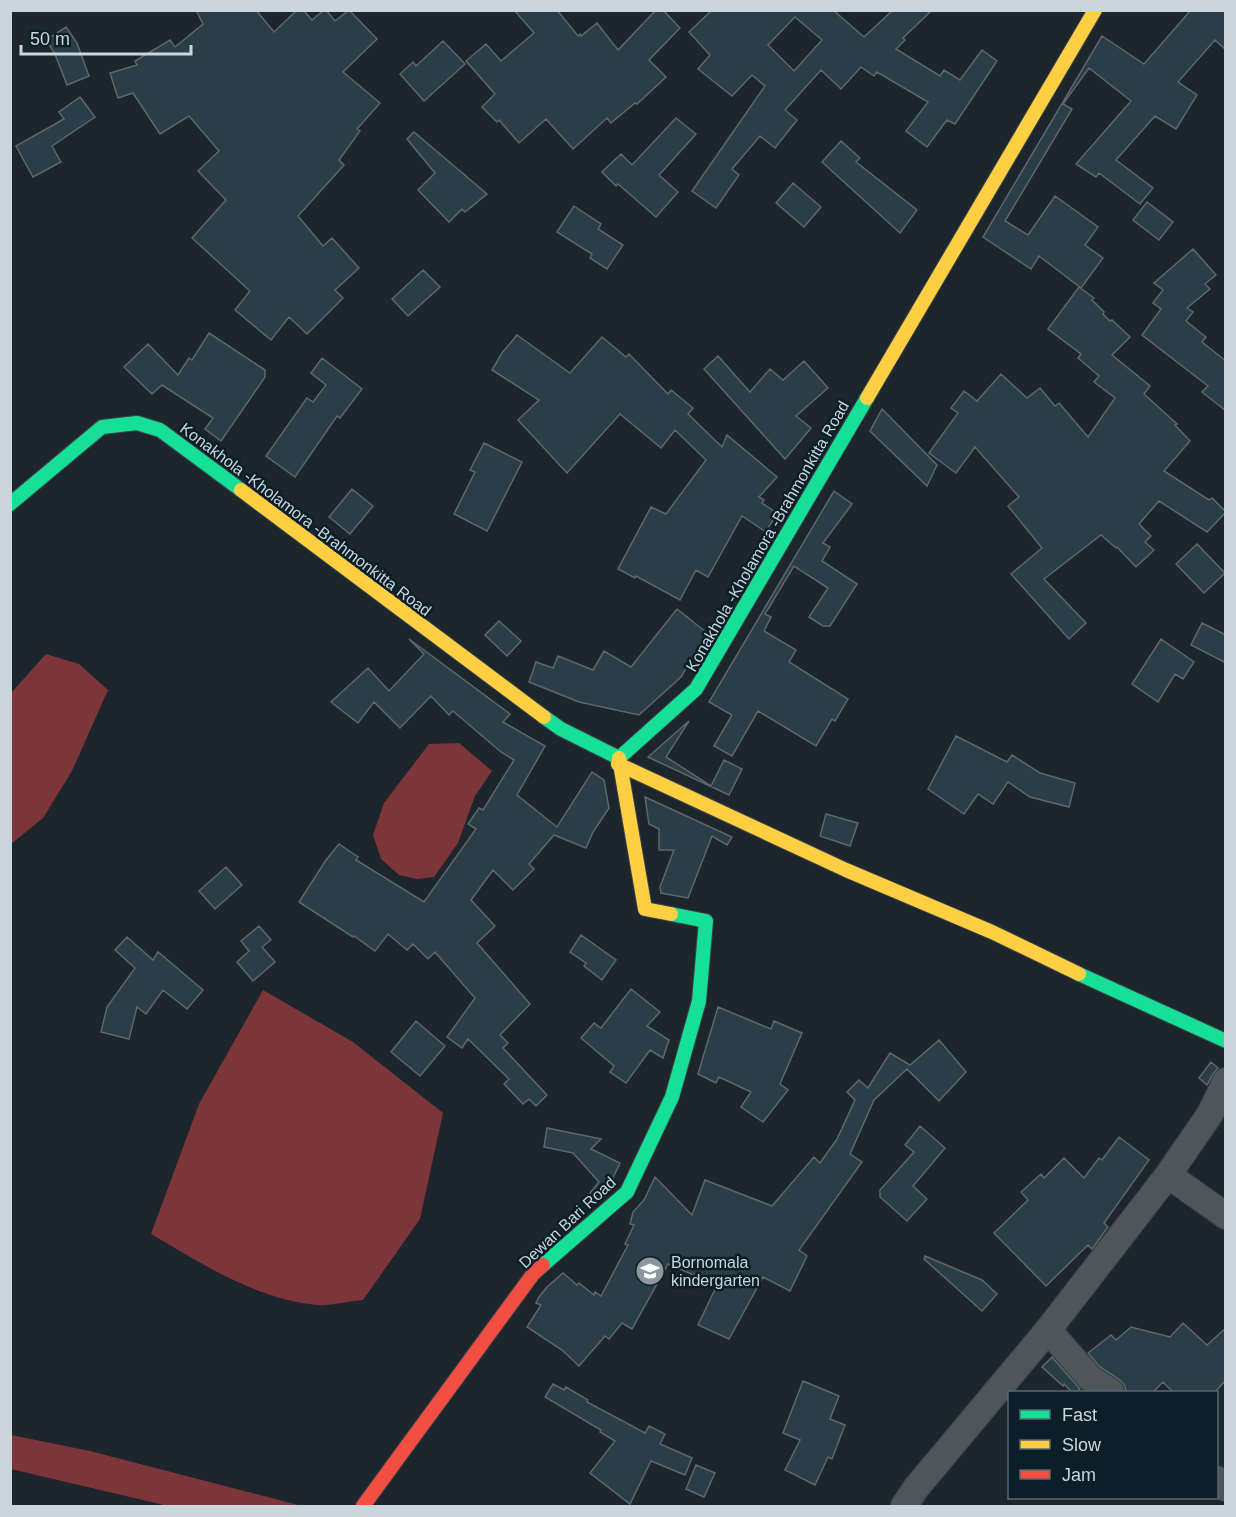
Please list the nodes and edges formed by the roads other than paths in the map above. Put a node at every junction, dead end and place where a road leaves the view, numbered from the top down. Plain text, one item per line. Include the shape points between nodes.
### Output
1 (1095, 10) edge
2 (10, 504) edge
3 (619, 761) junction
4 (1226, 1041) edge
5 (1226, 1081) edge
6 (1168, 1175) junction
7 (1226, 1216) edge
8 (1048, 1330) junction
9 (1109, 1391) edge
10 (363, 1506) edge
11 (904, 1506) edge

1 - 3 main road, Konakhola -Kholamora -Brahmonkitta Road via 696,689
2 - 3 main road, Konakhola -Kholamora -Brahmonkitta Road via 102,427 137,423 160,430 561,729
3 - 4 main road via 846,870 992,932
3 - 10 main road, Dewan Bari Road via 645,909 706,921 699,1000 672,1097 627,1192 533,1274
5 - 6 street via 1210,1114
6 - 7 street
6 - 8 street
8 - 9 street via 1089,1378
8 - 11 street

